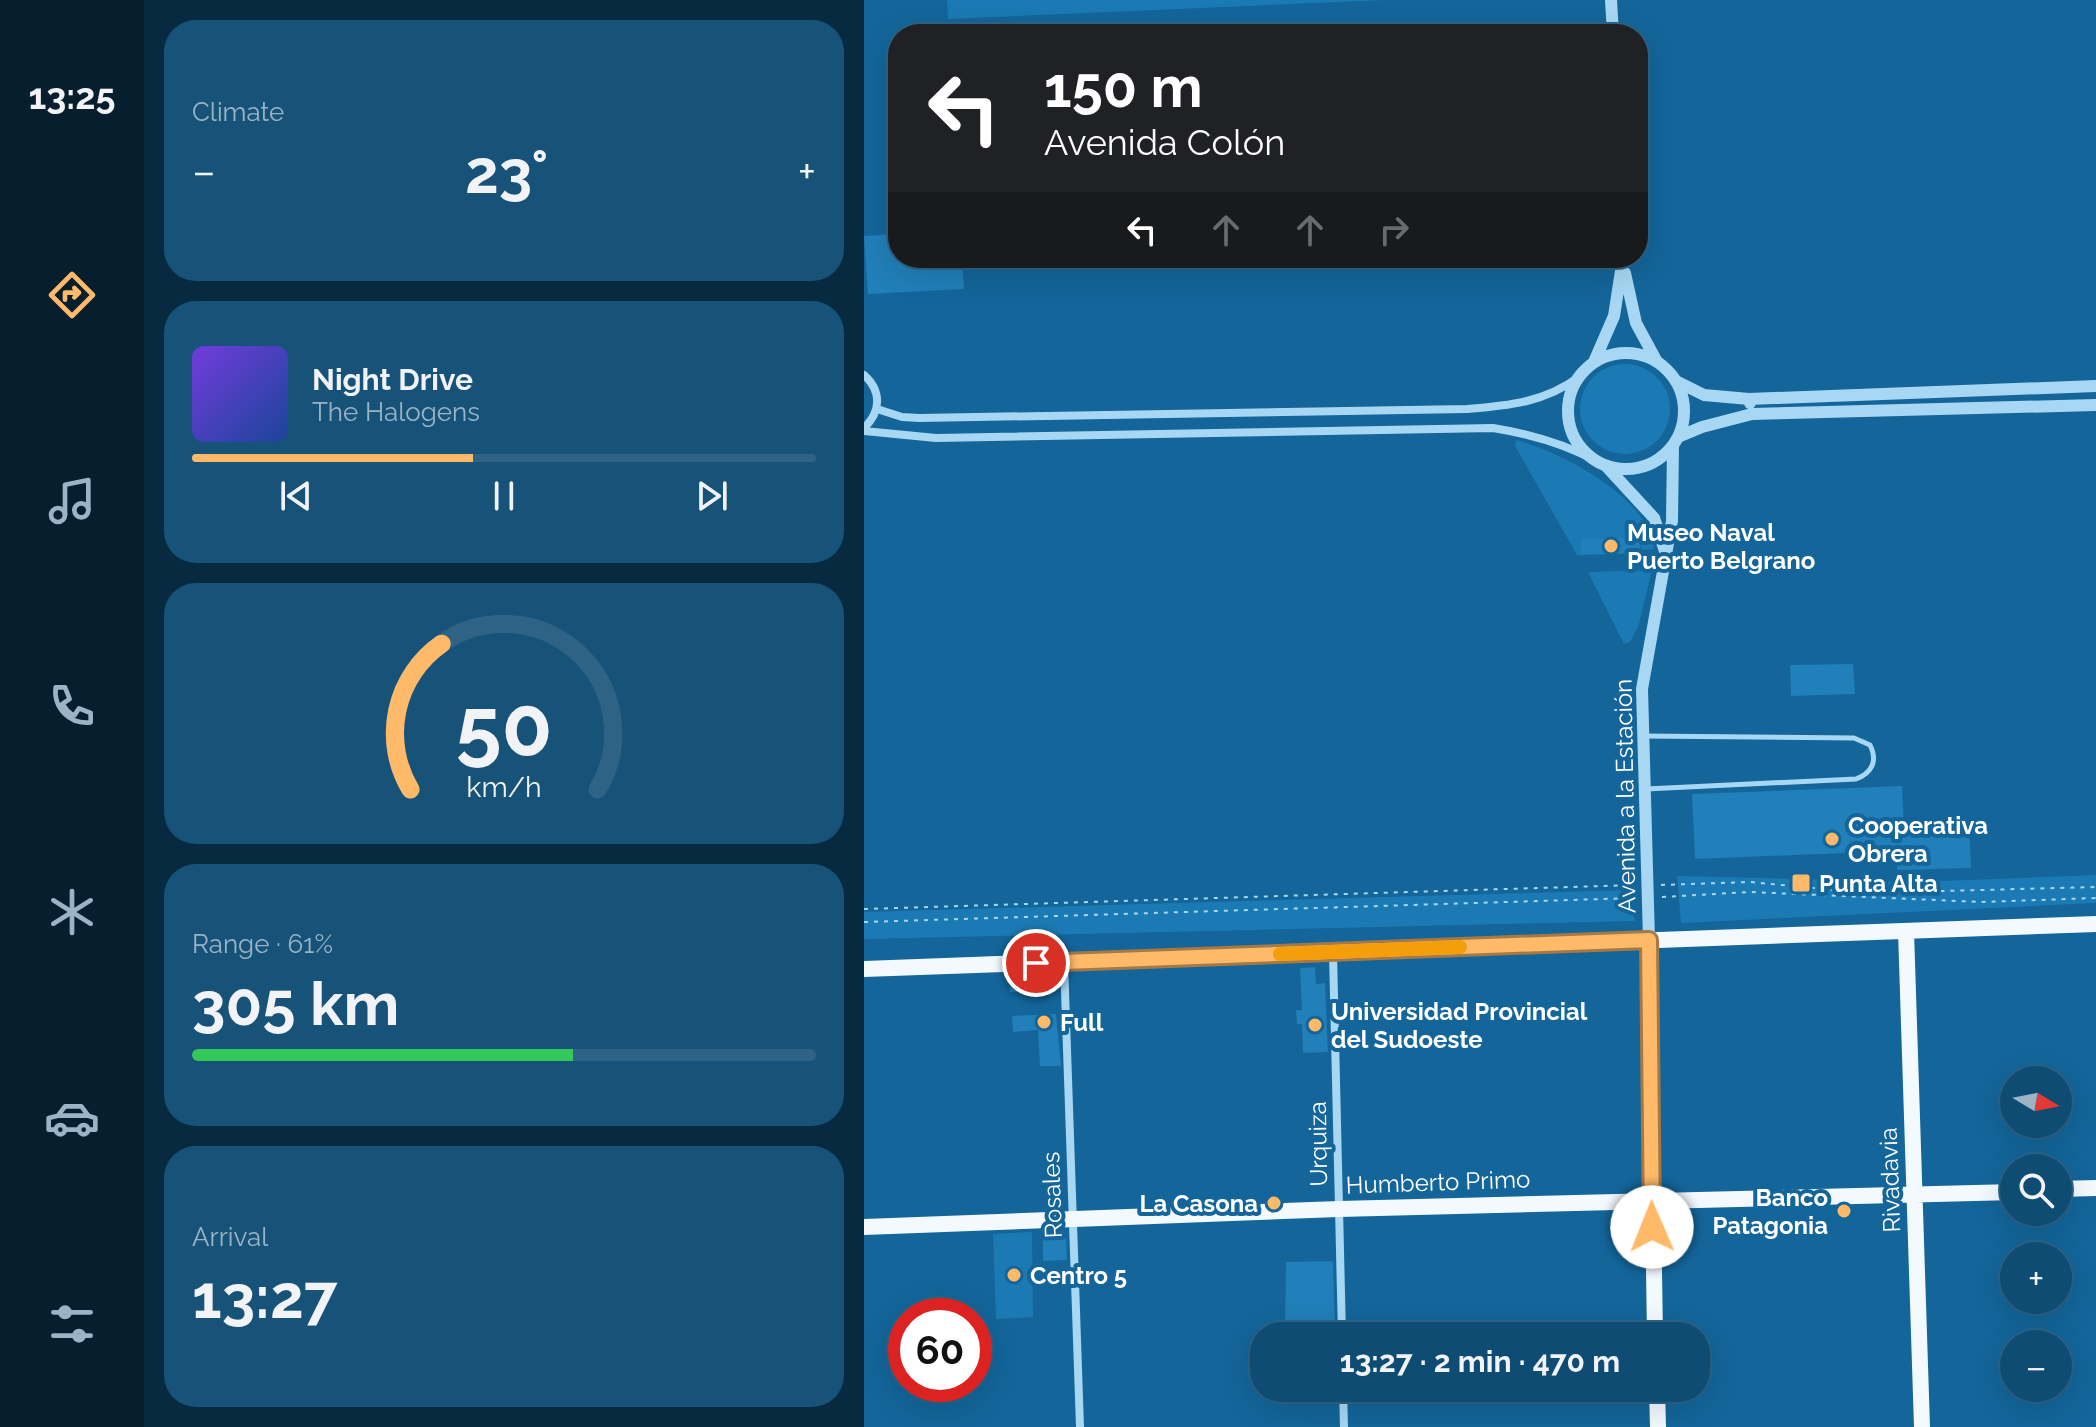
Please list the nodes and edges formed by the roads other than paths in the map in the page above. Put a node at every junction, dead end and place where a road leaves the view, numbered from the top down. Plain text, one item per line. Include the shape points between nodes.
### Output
1 (1611, 0) edge
2 (1612, 24) edge
3 (1621, 268) edge
4 (1625, 268) edge
5 (1660, 364) junction
6 (1590, 366) junction
7 (864, 375) edge
8 (1579, 377) junction
9 (1676, 381) junction
10 (2096, 386) edge
11 (1749, 399) junction
12 (2096, 405) edge
13 (877, 409) junction
14 (1752, 414) junction
15 (864, 429) edge
16 (1675, 441) junction
17 (1601, 463) junction
18 (1666, 558) junction
19 (1643, 736) junction
20 (1645, 789) junction
21 (2096, 924) edge
22 (1906, 931) junction
23 (1649, 940) junction
24 (1333, 952) junction
25 (1064, 962) junction
26 (864, 969) edge
27 (2096, 1188) edge
28 (2072, 1189) edge
29 (2000, 1193) edge
30 (1915, 1196) junction
31 (1651, 1200) junction
32 (1339, 1209) junction
33 (1072, 1219) junction
34 (864, 1227) edge
35 (1342, 1322) edge
36 (1655, 1322) edge
37 (1343, 1402) edge
38 (1657, 1402) edge
39 (1080, 1427) edge
40 (1344, 1427) edge
41 (1658, 1427) edge
42 (1922, 1427) edge

1 - 2 street
3 - 6 street via 1614,316
4 - 5 street via 1636,323
5 - 6 street via 1625,353
5 - 9 street
6 - 8 street
7 - 13 street via 875,389
8 - 13 street via 1531,402 1467,409 919,418
8 - 17 street via 1570,397 1571,426 1580,446
9 - 11 street via 1704,395
9 - 16 street via 1684,409
10 - 11 street
11 - 14 street
12 - 14 street
13 - 15 street
14 - 16 street via 1702,427
15 - 17 street via 936,438 1493,428 1572,447
16 - 17 street via 1659,459 1642,467
16 - 18 street, Avenida a la Estación
17 - 18 street via 1654,518
18 - 19 street, Avenida a la Estación via 1642,689
19 - 20 street, Avenida a la Estación
19 - 20 lane via 1854,738 1870,745 1874,759 1870,771 1856,779
20 - 23 street, Avenida a la Estación
21 - 22 main road
22 - 23 main road
22 - 30 main road, Rivadavia
23 - 24 main road
23 - 31 main road
24 - 25 main road
24 - 32 street, Urquiza
25 - 26 main road
25 - 33 street, Rosales
27 - 28 main road
29 - 30 main road, Humberto Primo
30 - 31 main road, Humberto Primo
30 - 42 main road, Rivadavia
31 - 32 main road, Humberto Primo
31 - 36 main road
32 - 33 main road, Humberto Primo
32 - 35 street, Urquiza
33 - 34 main road, Humberto Primo
33 - 39 street, Rosales
37 - 40 street
38 - 41 main road

